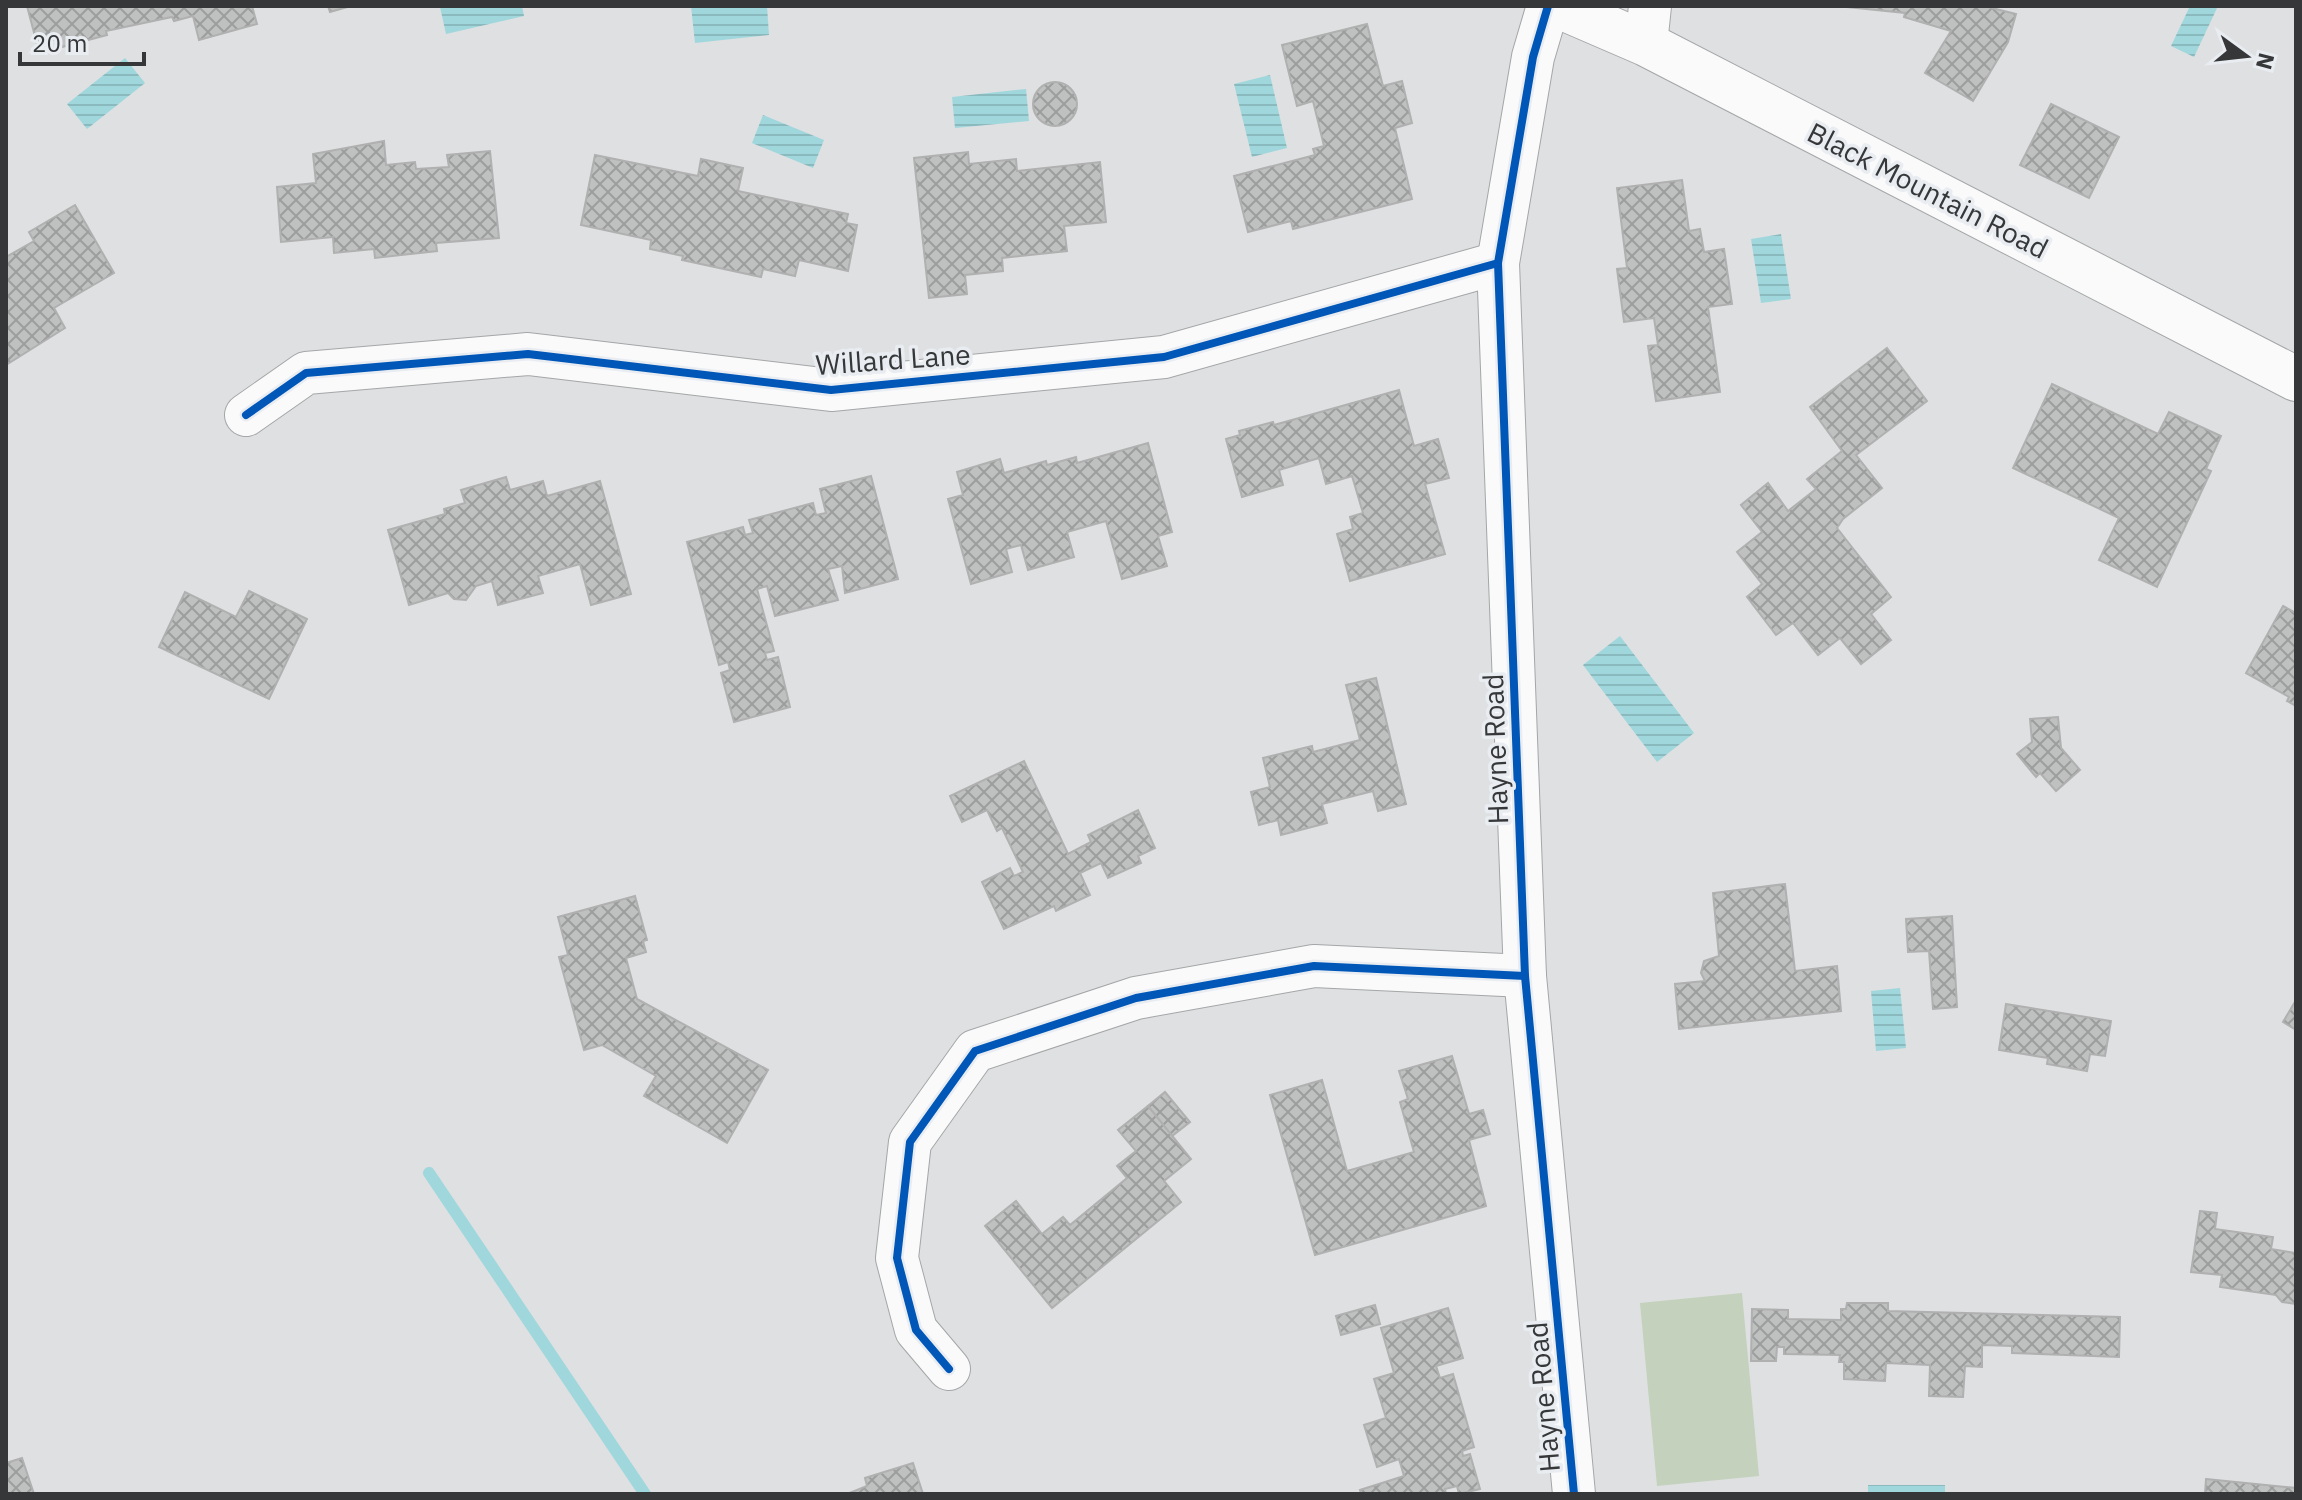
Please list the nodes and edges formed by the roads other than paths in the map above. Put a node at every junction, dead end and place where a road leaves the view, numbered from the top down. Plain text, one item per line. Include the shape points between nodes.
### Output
1 (1548, 6) edge
2 (1558, 6) edge
3 (1648, 25) edge
4 (1498, 263) junction
5 (2296, 379) edge
6 (246, 415) dead end
7 (1525, 976) junction
8 (949, 1369) dead end
9 (1574, 1494) edge

1 - 4 street, Hayne Road via 1533,57
2 - 3 street, Black Mountain Road
3 - 5 street, Black Mountain Road
4 - 6 street, Willard Lane via 1164,357 831,390 528,354 306,373
4 - 7 street, Hayne Road
7 - 8 street via 1314,966 1136,998 975,1051 910,1142 897,1258 916,1330
7 - 9 street, Hayne Road

